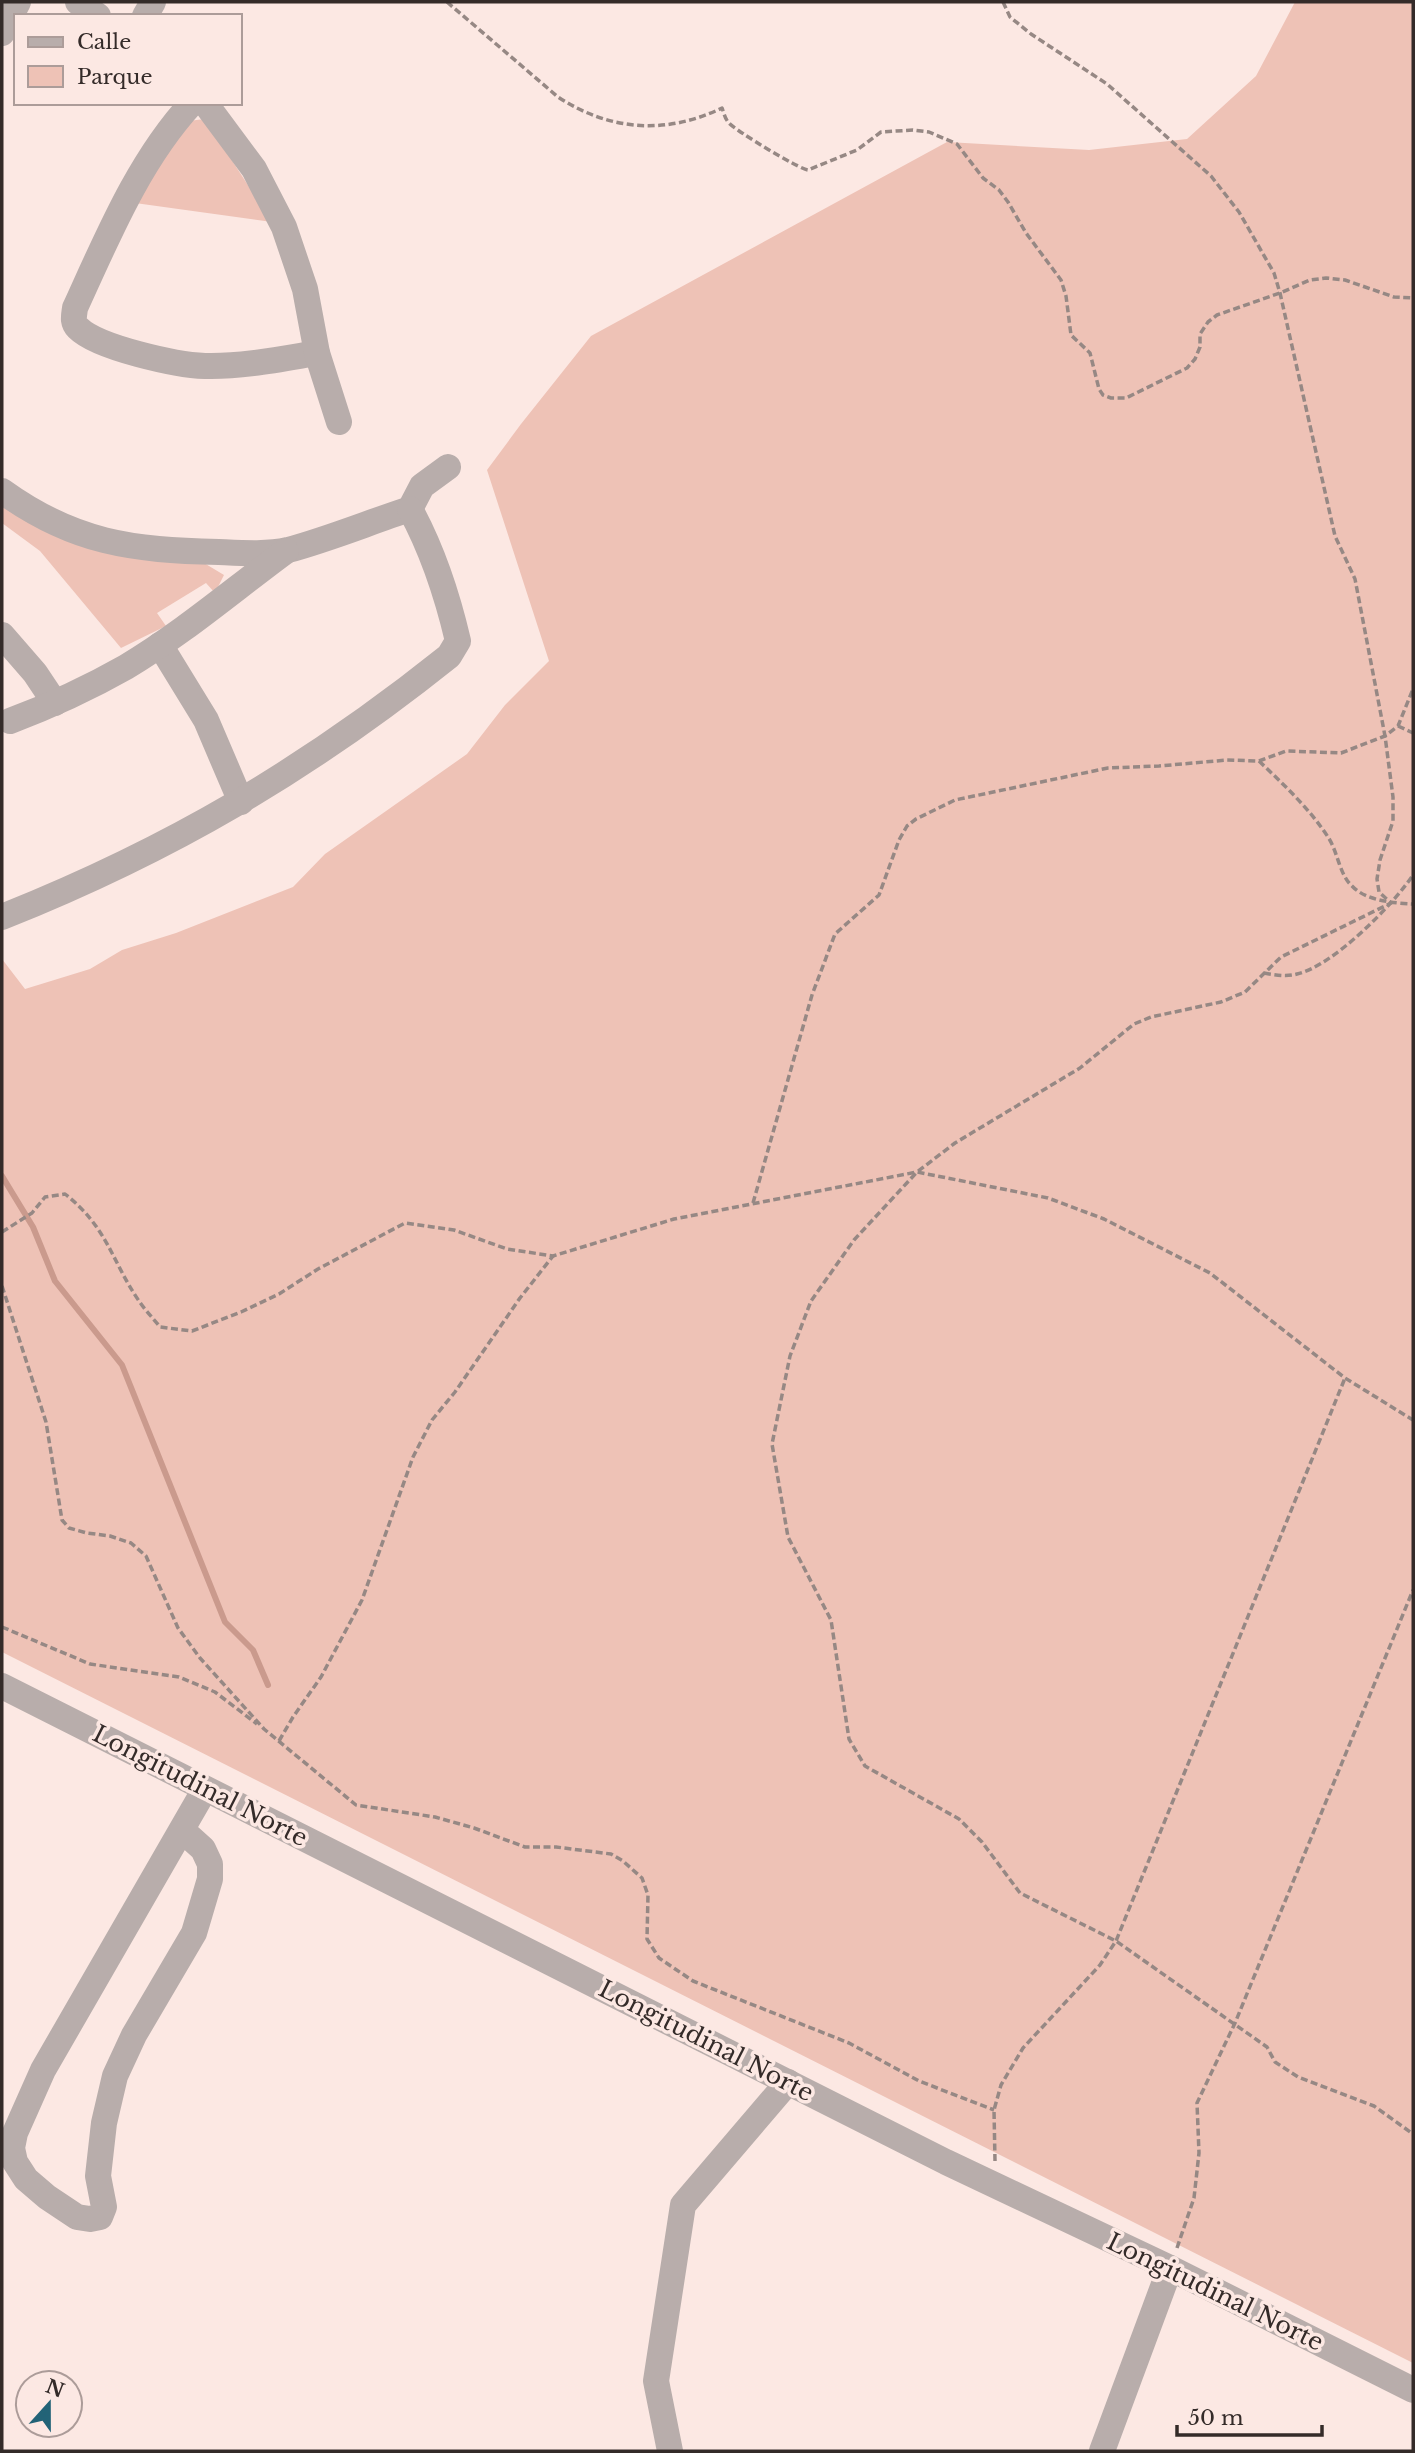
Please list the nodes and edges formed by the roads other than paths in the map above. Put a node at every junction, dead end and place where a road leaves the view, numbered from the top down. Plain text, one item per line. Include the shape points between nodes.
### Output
1 (18, 2) edge
2 (78, 2) edge
3 (96, 14) edge
4 (2, 33) edge
5 (190, 105) edge
6 (206, 105) edge
7 (317, 353) junction
8 (340, 422) dead end
9 (448, 467) dead end
10 (2, 491) edge
11 (410, 509) junction
12 (286, 551) junction
13 (211, 552) junction
14 (225, 595) junction
15 (2, 635) edge
16 (160, 645) junction
17 (55, 703) junction
18 (10, 721) dead end
19 (241, 802) junction
20 (2, 917) edge
21 (2, 1686) edge
22 (205, 1789) junction
23 (183, 1830) junction
24 (788, 2082) junction
25 (1170, 2268) junction
26 (1413, 2390) edge
27 (670, 2451) edge
28 (1102, 2451) edge

1 - 4 street
2 - 3 street
5 - 7 street via 161,141 112,229 75,308 76,327 137,354 205,366
6 - 7 street via 254,169 284,227 305,289
7 - 8 street
9 - 11 street via 422,486
10 - 13 street via 43,517 101,541
11 - 12 street
11 - 19 street via 431,551 458,641 449,656 357,727
12 - 13 street
12 - 14 street
13 - 14 street via 231,566 232,586
14 - 16 street
15 - 17 street
16 - 17 street
16 - 19 street via 206,720
17 - 18 street
19 - 20 street via 119,867
21 - 22 street, Longitudinal Norte
22 - 23 street
22 - 24 street, Longitudinal Norte
23 - 23 street via 43,2070 15,2133 15,2162 26,2179 77,2217 100,2217 104,2207 98,2176 115,2076 194,1933 210,1879 204,1849
24 - 25 street, Longitudinal Norte
24 - 27 street via 682,2206 656,2381
25 - 26 street, Longitudinal Norte
25 - 28 street

